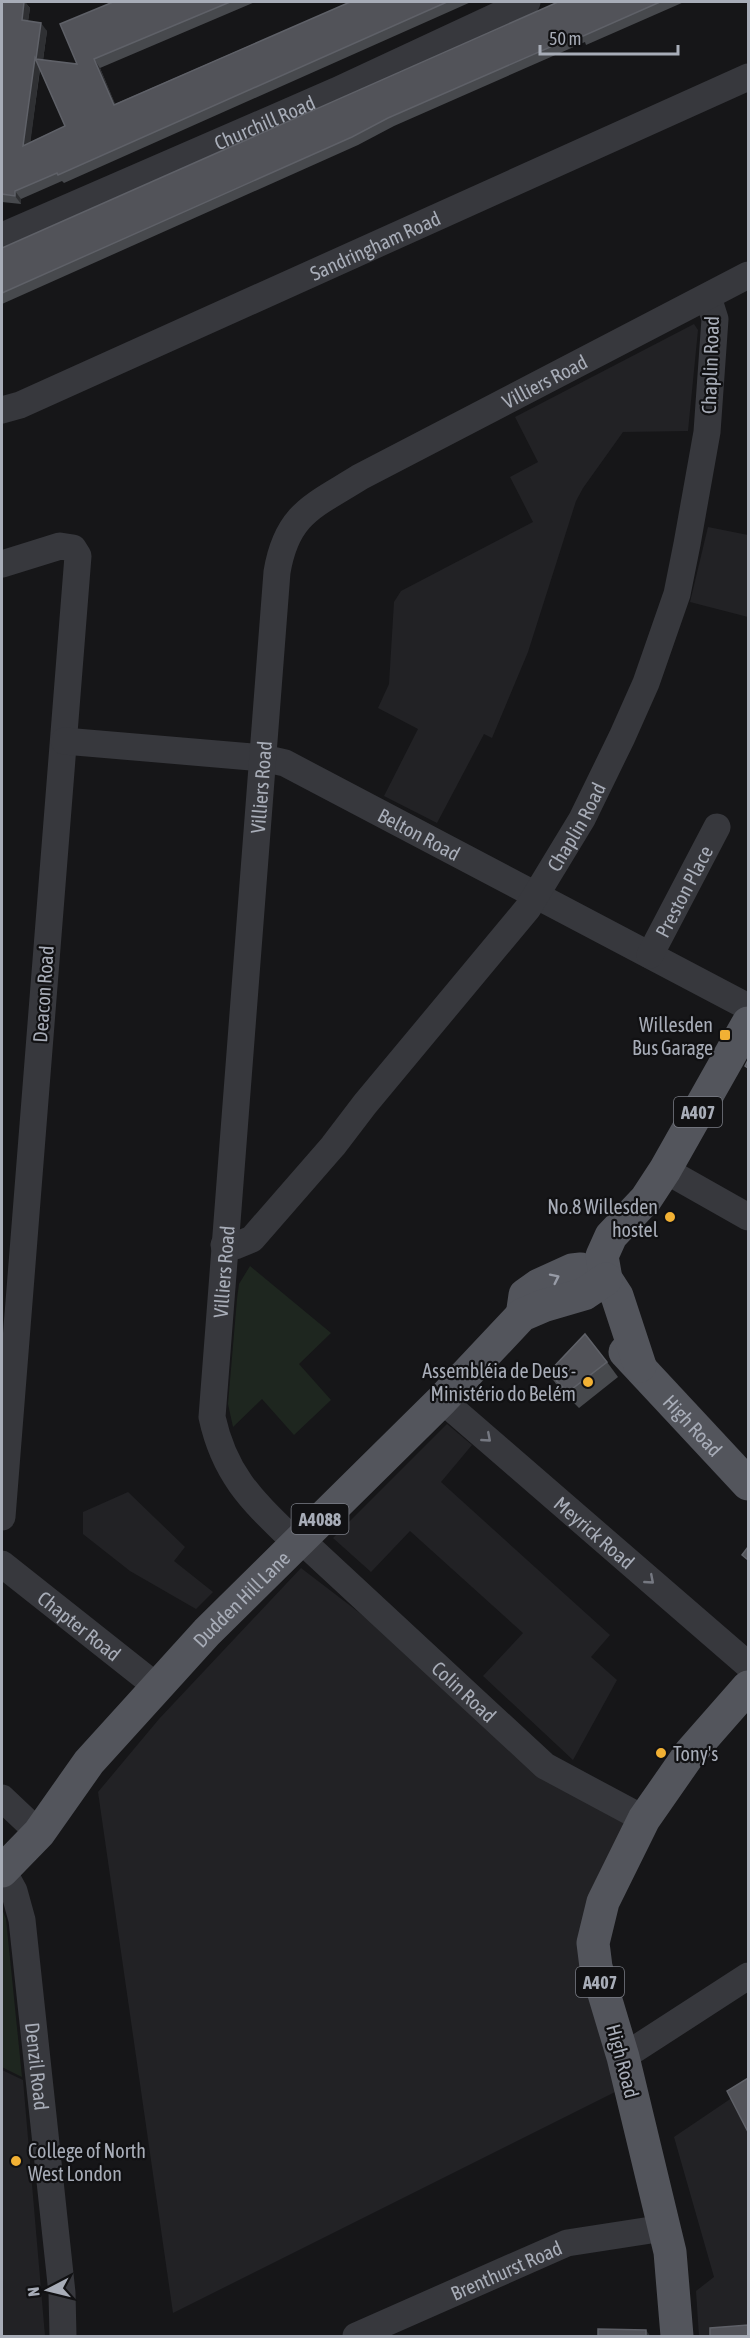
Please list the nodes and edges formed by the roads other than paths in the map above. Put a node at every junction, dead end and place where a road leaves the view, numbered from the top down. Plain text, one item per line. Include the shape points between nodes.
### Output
1 (526, 2) edge
2 (748, 77) edge
3 (2, 236) edge
4 (748, 275) edge
5 (708, 297) junction
6 (2, 410) edge
7 (2, 564) edge
8 (64, 741) junction
9 (263, 758) junction
10 (717, 827) dead end
11 (535, 895) junction
12 (650, 955) junction
13 (748, 1007) edge
14 (748, 1023) edge
15 (665, 1170) junction
16 (748, 1217) edge
17 (224, 1245) junction
18 (606, 1279) junction
19 (442, 1400) junction
20 (748, 1484) edge
21 (2, 1517) edge
22 (298, 1541) junction
23 (2, 1564) edge
24 (748, 1665) edge
25 (156, 1686) junction
26 (748, 1687) edge
27 (2, 1798) edge
28 (644, 1820) junction
29 (39, 1833) junction
30 (2, 1871) edge
31 (748, 1976) edge
32 (623, 2057) junction
33 (664, 2228) junction
34 (63, 2337) edge
35 (356, 2337) edge
36 (677, 2337) edge

1 - 3 street, Churchill Road via 336,91
2 - 6 street, Sandringham Road
4 - 5 street, Villiers Road
5 - 9 street, Villiers Road via 360,477 303,512 281,547
5 - 11 street, Chaplin Road via 715,318 707,432 677,594 646,683 622,737 582,819
7 - 8 street, Deacon Road via 60,546 73,548 78,556
8 - 9 street, Belton Road
8 - 21 street, Deacon Road
9 - 11 street, Belton Road via 285,763
9 - 17 street, Villiers Road
10 - 12 street, Preston Place
11 - 12 street, Belton Road
11 - 17 street, Chaplin Road via 333,1146 252,1239 235,1246
12 - 13 street, Belton Road
14 - 15 main road, High Road / A407
15 - 16 street
15 - 18 main road, High Road / A407 via 646,1199 611,1236 602,1256
17 - 22 street, Villiers Road via 212,1417 216,1436 229,1469 247,1493
18 - 19 main road, Dudden Hill Lane / A4088 via 581,1269 561,1274 525,1295 522,1316
18 - 20 main road, High Road / A407 via 617,1296 640,1366
19 - 22 main road, Dudden Hill Lane / A4088
19 -> 24 street, Meyrick Road
22 - 25 main road, Dudden Hill Lane / A4088
22 - 28 street, Colin Road via 545,1766
23 - 25 street, Chapter Road
25 - 29 main road, Dudden Hill Lane / A4088 via 89,1762
26 - 28 main road, High Road / A407 via 690,1753
27 - 29 street
28 - 32 main road, High Road / A407 via 603,1902 593,1943 596,1967
29 - 30 main road, Dudden Hill Lane / A4088
30 - 34 street, Denzil Road via 14,1891 22,1920 62,2293
31 - 32 street
32 - 33 main road, High Road / A407
33 - 35 street, Brenthurst Road via 567,2243
33 - 36 main road, High Road / A407 via 670,2252

